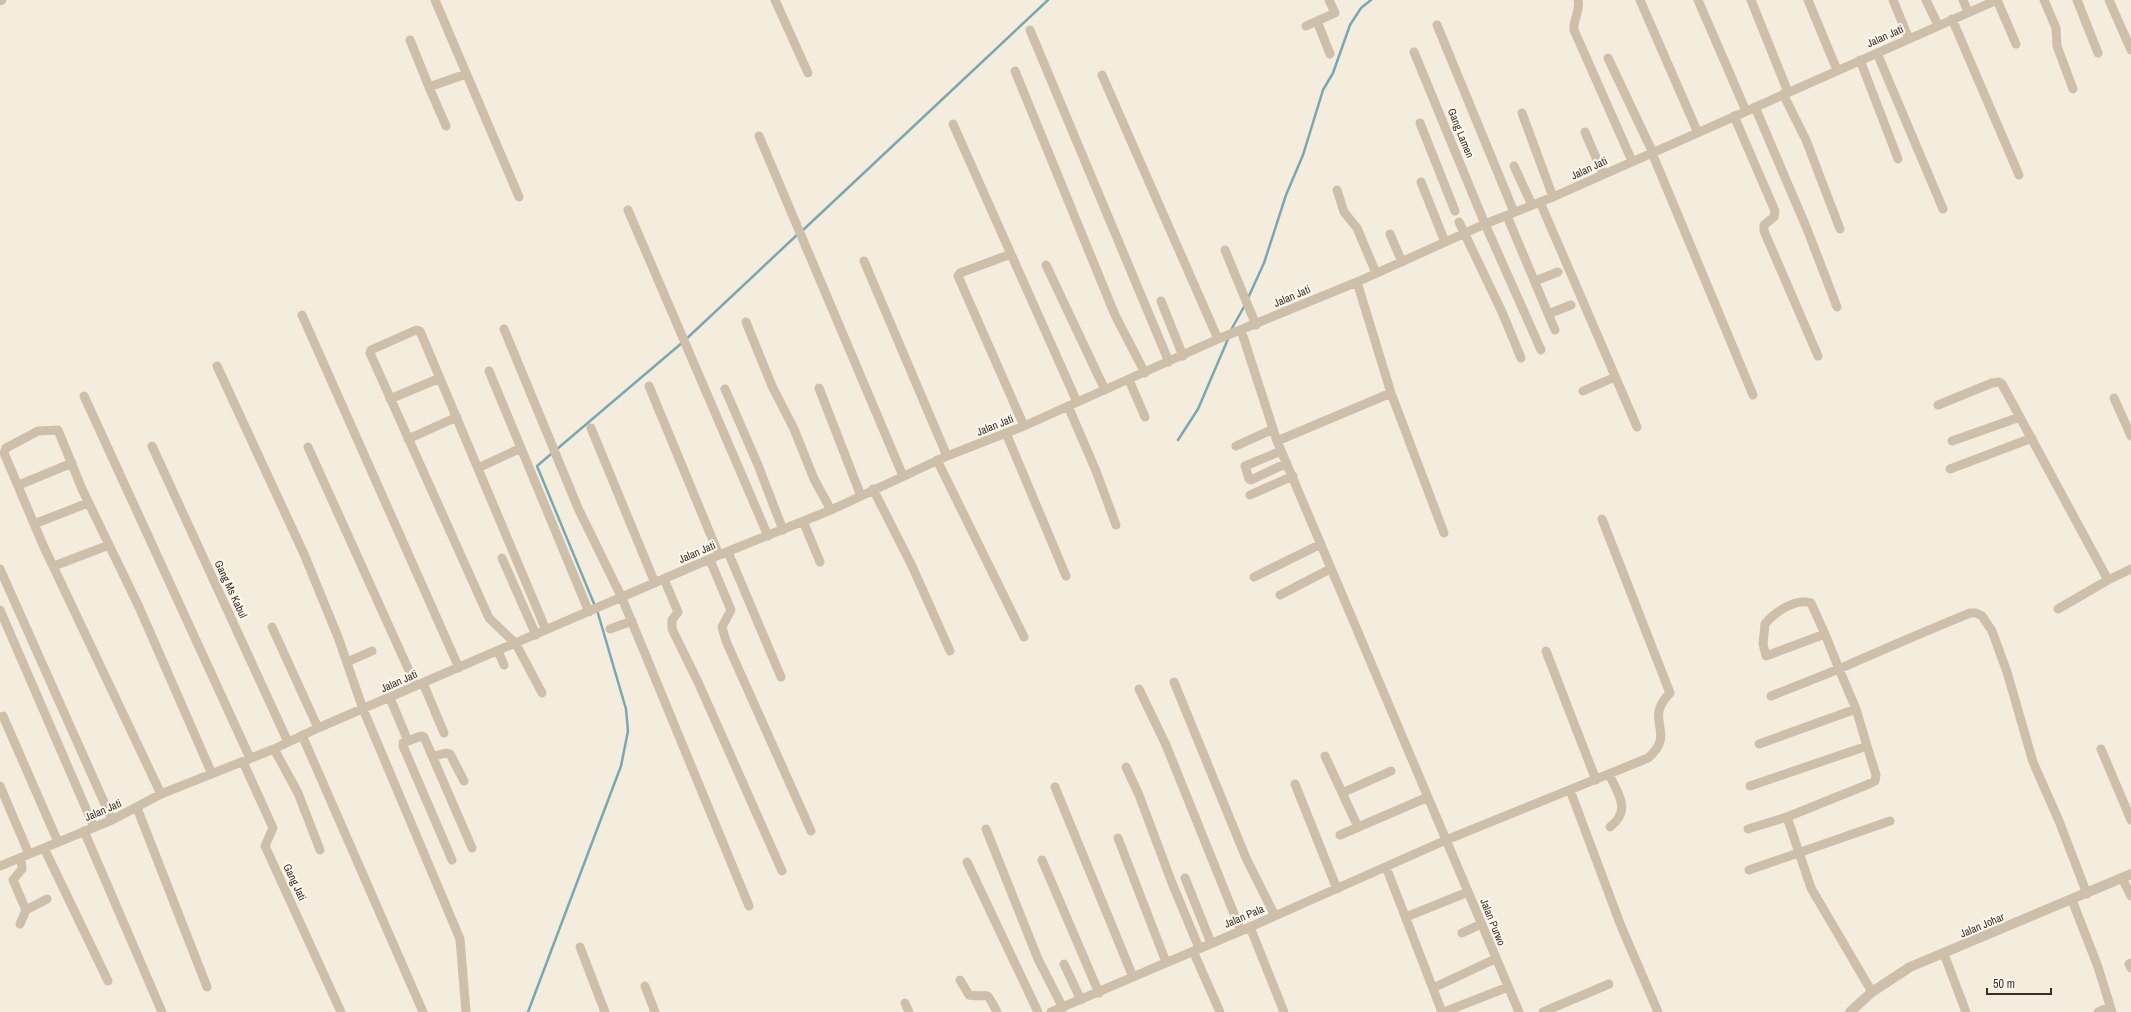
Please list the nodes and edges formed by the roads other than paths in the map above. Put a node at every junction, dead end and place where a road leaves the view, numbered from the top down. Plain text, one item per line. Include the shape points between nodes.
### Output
1 (435, 0) edge
2 (775, 0) edge
3 (1329, 0) edge
4 (1578, 0) edge
5 (1640, 0) edge
6 (1698, 0) edge
7 (1751, 0) edge
8 (1808, 0) edge
9 (1893, 0) edge
10 (1926, 0) edge
11 (1963, 0) edge
12 (1997, 0) edge
13 (2044, 0) edge
14 (2077, 0) edge
15 (2109, 0) edge
16 (1968, 12) junction
17 (1952, 20) junction
18 (1317, 21) junction
19 (1437, 25) dead end
20 (1306, 26) dead end
21 (1938, 26) junction
22 (1030, 30) dead end
23 (1909, 39) junction
24 (410, 40) dead end
25 (2016, 44) dead end
26 (2131, 50) edge
27 (1414, 52) dead end
28 (1877, 53) junction
29 (2098, 53) dead end
30 (1330, 54) dead end
31 (1608, 58) dead end
32 (1860, 60) junction
33 (1837, 70) junction
34 (1014, 71) dead end
35 (808, 72) dead end
36 (466, 74) junction
37 (1102, 75) dead end
38 (429, 87) junction
39 (2073, 89) dead end
40 (1786, 93) junction
41 (1755, 107) junction
42 (1746, 111) junction
43 (1522, 113) dead end
44 (1734, 116) junction
45 (1420, 123) dead end
46 (953, 124) dead end
47 (446, 126) dead end
48 (1585, 132) dead end
49 (1698, 133) junction
50 (759, 136) dead end
51 (1652, 153) junction
52 (1898, 159) dead end
53 (1632, 161) junction
54 (1514, 166) dead end
55 (1603, 174) junction
56 (2019, 175) dead end
57 (1421, 182) dead end
58 (1337, 190) dead end
59 (519, 197) dead end
60 (1553, 197) junction
61 (1536, 203) junction
62 (1943, 209) dead end
63 (628, 210) dead end
64 (1455, 211) dead end
65 (1510, 214) junction
66 (1459, 222) dead end
67 (1485, 224) junction
68 (1840, 229) dead end
69 (1465, 233) junction
70 (1390, 234) dead end
71 (1446, 242) junction
72 (1225, 250) dead end
73 (1011, 254) junction
74 (864, 261) dead end
75 (1402, 262) junction
76 (1046, 265) dead end
77 (1558, 272) dead end
78 (1376, 273) junction
79 (1535, 281) junction
80 (1357, 282) junction
81 (1161, 301) dead end
82 (1571, 305) dead end
83 (1837, 307) dead end
84 (1548, 314) junction
85 (302, 315) dead end
86 (746, 322) dead end
87 (1256, 325) junction
88 (504, 329) dead end
89 (1555, 330) dead end
90 (1237, 332) junction
91 (1221, 338) junction
92 (1542, 350) dead end
93 (1183, 356) junction
94 (1818, 356) dead end
95 (1521, 358) dead end
96 (1169, 362) junction
97 (217, 366) dead end
98 (489, 371) dead end
99 (1144, 373) junction
100 (1615, 377) junction
101 (440, 378) junction
102 (1129, 380) junction
103 (649, 386) dead end
104 (819, 388) dead end
105 (725, 389) dead end
106 (1105, 390) junction
107 (1583, 391) dead end
108 (1391, 393) junction
109 (1753, 395) dead end
110 (84, 396) dead end
111 (2114, 398) dead end
112 (390, 399) junction
113 (1072, 404) junction
114 (1938, 405) dead end
115 (457, 417) junction
116 (1145, 417) dead end
117 (2020, 417) junction
118 (1024, 426) junction
119 (1637, 427) dead end
120 (592, 428) dead end
121 (1273, 429) junction
122 (1006, 433) junction
123 (2131, 436) edge
124 (2032, 438) junction
125 (408, 439) junction
126 (1277, 441) junction
127 (1952, 441) dead end
128 (152, 446) dead end
129 (1236, 446) dead end
130 (308, 447) dead end
131 (521, 448) junction
132 (1281, 451) junction
133 (946, 456) junction
134 (937, 460) junction
135 (72, 463) junction
136 (1287, 463) junction
137 (478, 468) junction
138 (1950, 469) dead end
139 (903, 476) junction
140 (1292, 476) junction
141 (19, 485) junction
142 (873, 489) junction
143 (1250, 495) dead end
144 (861, 496) junction
145 (88, 502) junction
146 (831, 510) junction
147 (1602, 519) dead end
148 (803, 522) junction
149 (34, 524) junction
150 (1116, 525) dead end
151 (783, 530) junction
152 (1444, 533) dead end
153 (768, 536) junction
154 (1322, 544) junction
155 (109, 545) junction
156 (724, 554) junction
157 (502, 558) dead end
158 (710, 560) junction
159 (820, 562) dead end
160 (54, 566) junction
161 (0, 569) edge
162 (1330, 569) junction
163 (2131, 569) edge
164 (1066, 576) dead end
165 (1254, 576) dead end
166 (2108, 580) junction
167 (660, 581) junction
168 (1280, 595) dead end
169 (622, 598) junction
170 (2058, 609) dead end
171 (0, 610) edge
172 (591, 611) junction
173 (632, 621) junction
174 (272, 627) dead end
175 (610, 629) dead end
176 (546, 630) junction
177 (1825, 634) junction
178 (536, 635) junction
179 (1024, 637) dead end
180 (516, 644) junction
181 (950, 650) dead end
182 (372, 651) dead end
183 (1546, 651) dead end
184 (498, 652) junction
185 (347, 662) junction
186 (504, 665) dead end
187 (459, 668) junction
188 (1839, 669) junction
189 (781, 677) dead end
190 (1174, 682) dead end
191 (420, 684) junction
192 (1139, 689) dead end
193 (542, 693) dead end
194 (1771, 696) dead end
195 (390, 698) junction
196 (363, 709) junction
197 (1856, 709) junction
198 (3, 716) dead end
199 (318, 728) junction
200 (444, 733) dead end
201 (302, 735) junction
202 (408, 741) junction
203 (288, 742) junction
204 (1759, 744) dead end
205 (1867, 746) junction
206 (274, 749) junction
207 (2101, 749) dead end
208 (434, 756) junction
209 (1324, 756) dead end
210 (247, 760) junction
211 (1126, 767) dead end
212 (1391, 771) dead end
213 (212, 774) junction
214 (1609, 774) junction
215 (1596, 780) junction
216 (464, 781) dead end
217 (1295, 784) dead end
218 (0, 786) edge
219 (1055, 786) dead end
220 (1750, 786) dead end
221 (1570, 790) junction
222 (1342, 792) junction
223 (161, 794) junction
224 (1428, 797) junction
225 (136, 808) junction
226 (1787, 817) junction
227 (112, 820) junction
228 (2131, 820) edge
229 (1890, 821) dead end
230 (94, 827) junction
231 (1358, 827) junction
232 (1610, 827) dead end
233 (986, 829) dead end
234 (1748, 829) dead end
235 (84, 831) junction
236 (811, 831) dead end
237 (1340, 835) dead end
238 (1118, 838) dead end
239 (1446, 840) junction
240 (58, 842) junction
241 (44, 848) junction
242 (472, 848) dead end
243 (320, 850) dead end
244 (1798, 852) junction
245 (25, 856) junction
246 (452, 860) dead end
247 (1042, 860) dead end
248 (967, 862) dead end
249 (0, 866) edge
250 (1386, 867) junction
251 (1749, 870) dead end
252 (782, 871) dead end
253 (2126, 876) edge
254 (1185, 878) dead end
255 (1337, 889) junction
256 (1468, 892) junction
257 (2087, 894) junction
258 (2131, 896) edge
259 (47, 899) dead end
260 (2072, 900) junction
261 (749, 906) dead end
262 (26, 910) junction
263 (1274, 916) junction
264 (1406, 917) junction
265 (20, 924) dead end
266 (1481, 924) junction
267 (1250, 927) junction
268 (1241, 931) junction
269 (1462, 933) dead end
270 (1211, 943) junction
271 (580, 947) dead end
272 (1196, 949) junction
273 (1944, 954) junction
274 (1495, 959) junction
275 (1166, 962) junction
276 (2131, 963) edge
277 (1064, 964) dead end
278 (2131, 968) edge
279 (1134, 977) junction
280 (960, 980) dead end
281 (108, 981) dead end
282 (1609, 984) dead end
283 (645, 986) dead end
284 (207, 987) dead end
285 (1508, 987) junction
286 (1433, 988) junction
287 (1872, 992) junction
288 (1099, 993) junction
289 (1081, 1000) junction
290 (905, 1003) dead end
291 (1063, 1008) junction
292 (2110, 1009) edge
293 (162, 1012) edge
294 (341, 1012) edge
295 (423, 1012) edge
296 (466, 1012) edge
297 (605, 1012) edge
298 (655, 1012) edge
299 (909, 1012) edge
300 (997, 1012) edge
301 (1038, 1012) edge
302 (1051, 1012) edge
303 (1220, 1012) edge
304 (1284, 1012) edge
305 (1443, 1012) edge
306 (1519, 1012) edge
307 (1543, 1012) edge
308 (1658, 1012) edge
309 (1850, 1012) edge
310 (1966, 1012) edge
311 (2098, 1012) edge

1 - 36 street
2 - 35 street
3 - 18 street via 1335,13
4 - 53 street via 1580,6 1574,30
5 - 49 street
6 - 42 street
7 - 40 street
8 - 33 street
9 - 23 street
10 - 21 street
11 - 16 street
12 - 16 street, Jalan Jati
12 - 25 street
13 - 39 street via 2056,28 2057,46
14 - 29 street
15 - 26 street
16 - 17 street, Jalan Jati
17 - 21 street, Jalan Jati
17 - 56 street
18 - 20 street
18 - 30 street
19 - 65 street
21 - 23 street, Jalan Jati
22 - 96 street
23 - 28 street, Jalan Jati
24 - 38 street
27 - 67 street, Gang Lamen
28 - 32 street, Jalan Jati
28 - 62 street
31 - 51 street
32 - 33 street, Jalan Jati
32 - 52 street
33 - 40 street, Jalan Jati
34 - 99 street via 1115,315
36 - 38 street
36 - 59 street
37 - 91 street
38 - 47 street
40 - 41 street, Jalan Jati
40 - 68 street
41 - 42 street, Jalan Jati
41 - 83 street
42 - 44 street, Jalan Jati
43 - 60 street
44 - 49 street, Jalan Jati
44 - 94 street via 1775,211 1774,217 1764,225 1764,231
45 - 64 street
46 - 73 street
48 - 55 street
49 - 51 street, Jalan Jati
50 - 139 street
51 - 53 street, Jalan Jati
51 - 109 street
53 - 55 street, Jalan Jati
54 - 61 street
55 - 60 street, Jalan Jati
57 - 71 street
58 - 78 street via 1344,212 1357,228
60 - 61 street, Jalan Jati
61 - 65 street, Jalan Jati
61 - 100 street
63 - 153 street
65 - 67 street, Jalan Jati
65 - 79 street
66 - 69 street
67 - 69 street, Jalan Jati
67 - 92 street, Gang Lamen
69 - 71 street, Jalan Jati
69 - 95 street
70 - 75 street
71 - 75 street, Jalan Jati
72 - 87 street
73 - 113 street
73 - 118 street via 958,276
74 - 133 street
75 - 78 street, Jalan Jati
76 - 106 street
77 - 79 street
78 - 80 street, Jalan Jati
79 - 84 street
80 - 87 street, Jalan Jati
80 - 108 street
81 - 93 street
82 - 84 street
84 - 89 street
85 - 187 street
86 - 146 street via 814,479
87 - 90 street, Jalan Jati
88 - 169 street via 578,508
90 - 91 street, Jalan Jati
90 - 121 street, Jalan Purwo
91 - 93 street, Jalan Jati
93 - 96 street, Jalan Jati
96 - 99 street, Jalan Jati
97 - 185 street via 304,554
98 - 131 street
99 - 102 street, Jalan Jati
100 - 107 street
100 - 119 street
101 - 112 street
101 - 112 street via 420,331 416,330 370,351
101 - 115 street
102 - 106 street, Jalan Jati
102 - 116 street
103 - 156 street
104 - 144 street
105 - 151 street
106 - 113 street, Jalan Jati
108 - 126 street
108 - 152 street
110 - 210 street, Gang Jati
111 - 123 street
112 - 125 street
113 - 118 street, Jalan Jati
113 - 150 street
114 - 117 street via 1992,382 1999,382
115 - 125 street
115 - 137 street
117 - 124 street
117 - 127 street
118 - 122 street, Jalan Jati
120 - 167 street
121 - 126 street, Jalan Purwo
121 - 129 street
122 - 133 street, Jalan Jati
122 - 164 street
124 - 138 street
124 - 166 street
125 - 180 street via 489,618
126 - 132 street, Jalan Purwo
128 - 203 street, Gang Ms Kabul
130 - 191 street
131 - 137 street
131 - 172 street
132 - 136 street, Jalan Purwo
132 - 136 street via 1246,466 1249,479
133 - 134 street, Jalan Jati
134 - 139 street, Jalan Jati
134 - 179 street
135 - 141 street
135 - 141 street via 58,430 38,431 5,449 4,453
135 - 145 street
136 - 140 street, Jalan Purwo
137 - 176 street
139 - 142 street, Jalan Jati
140 - 143 street
140 - 154 street, Jalan Purwo
141 - 149 street
142 - 144 street, Jalan Jati
142 - 181 street
144 - 146 street, Jalan Jati
145 - 149 street
145 - 155 street
146 - 148 street, Jalan Jati
147 - 214 street, Jalan Pala via 1670,693 1662,701 1657,712 1661,738 1658,749 1648,758
148 - 151 street, Jalan Jati
148 - 159 street
149 - 160 street
151 - 153 street, Jalan Jati
153 - 156 street, Jalan Jati
154 - 162 street, Jalan Purwo
154 - 165 street
155 - 160 street
155 - 213 street
156 - 158 street, Jalan Jati
156 - 189 street
157 - 178 street
158 - 167 street, Jalan Jati
158 - 236 street via 731,610 722,627 726,641
160 - 223 street
161 - 227 street
162 - 168 street
162 - 224 street, Jalan Purwo
163 - 166 street
166 - 170 street
167 - 169 street, Jalan Jati
167 - 252 street via 678,612 672,620 672,629
169 - 172 street, Jalan Jati
169 - 173 street
171 - 230 street
172 - 176 street, Jalan Jati
173 - 175 street
173 - 261 street
174 - 199 street
176 - 178 street, Jalan Jati
177 - 177 street via 1811,603 1800,602 1778,611 1765,624 1763,644 1766,656
177 - 188 street
178 - 180 street, Jalan Jati
180 - 184 street, Jalan Jati
180 - 193 street
182 - 185 street
183 - 215 street
184 - 186 street
184 - 187 street, Jalan Jati
185 - 196 street
187 - 191 street, Jalan Jati
188 - 194 street
188 - 197 street
188 - 257 street via 1970,613 1982,616 1994,638 2012,686 2034,762
190 - 263 street via 1246,858
191 - 195 street, Jalan Jati
191 - 200 street
192 - 268 street via 1169,752
195 - 196 street, Jalan Jati
195 - 202 street
196 - 199 street, Jalan Jati
196 - 296 street via 460,939
197 - 204 street
197 - 205 street
198 - 240 street
199 - 201 street, Jalan Jati
201 - 203 street, Jalan Jati
201 - 295 street
202 - 208 street via 423,736
202 - 246 street via 403,743 403,746
203 - 206 street, Jalan Jati
205 - 220 street
205 - 226 street via 1876,775 1875,781
206 - 210 street, Jalan Jati
206 - 243 street via 298,792
207 - 228 street
208 - 216 street via 450,754
208 - 242 street
209 - 222 street
210 - 213 street, Jalan Jati
210 - 294 street, Gang Jati via 273,828 265,846
211 - 272 street
212 - 222 street
213 - 223 street, Jalan Jati
214 - 215 street, Jalan Pala
214 - 232 street via 1623,809 1618,821
215 - 221 street, Jalan Pala
217 - 255 street
218 - 245 street
219 - 279 street
221 - 239 street, Jalan Pala
221 - 308 street via 1621,926
222 - 231 street
223 - 225 street, Jalan Jati
224 - 231 street
224 - 239 street, Jalan Purwo
225 - 227 street, Jalan Jati
225 - 284 street
226 - 234 street
226 - 244 street
227 - 230 street, Jalan Jati
229 - 244 street
230 - 235 street, Jalan Jati
231 - 237 street
233 - 291 street via 1038,959
235 - 240 street, Jalan Jati
235 - 293 street
238 - 275 street
239 - 250 street, Jalan Pala
239 - 256 street, Jalan Purwo
240 - 241 street, Jalan Jati
241 - 245 street, Jalan Jati
241 - 281 street
244 - 251 street
244 - 287 street via 1811,888
245 - 249 street, Jalan Jati
245 - 262 street via 22,869 13,880
247 - 288 street
248 - 301 street
250 - 255 street, Jalan Pala
250 - 264 street
253 - 257 street, Jalan Johar
253 - 258 street
254 - 270 street
255 - 263 street, Jalan Pala
256 - 264 street
256 - 266 street, Jalan Purwo
257 - 260 street, Jalan Johar
259 - 262 street
260 - 273 street, Jalan Johar
260 - 292 street via 2098,967
262 - 265 street
263 - 267 street, Jalan Pala
264 - 286 street
266 - 269 street
266 - 274 street, Jalan Purwo
267 - 268 street, Jalan Pala
267 - 304 street
268 - 270 street, Jalan Pala
270 - 272 street, Jalan Pala
271 - 297 street
272 - 275 street, Jalan Pala
272 - 303 street
273 - 287 street, Jalan Johar via 1896,974
273 - 310 street
274 - 285 street, Jalan Purwo
274 - 286 street
275 - 279 street, Jalan Pala
276 - 278 street
277 - 289 street
279 - 288 street, Jalan Pala
280 - 300 street via 969,995 989,996
282 - 307 street
283 - 298 street
285 - 305 street
285 - 306 street, Jalan Purwo
286 - 305 street
287 - 309 street, Jalan Johar
288 - 289 street, Jalan Pala
289 - 291 street, Jalan Pala
290 - 299 street
291 - 302 street, Jalan Pala
292 - 311 street

